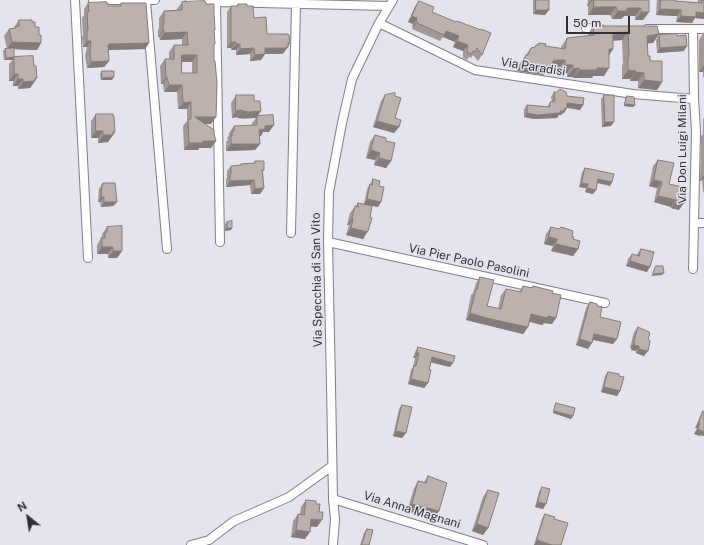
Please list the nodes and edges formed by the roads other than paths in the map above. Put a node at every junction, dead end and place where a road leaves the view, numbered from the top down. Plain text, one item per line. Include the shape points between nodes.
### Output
1 (75, 0) edge
2 (93, 0) edge
3 (155, 0) edge
4 (190, 0) edge
5 (146, 1) edge
6 (216, 2) junction
7 (391, 3) edge
8 (296, 4) junction
9 (379, 23) junction
10 (586, 28) dead end
11 (609, 29) edge
12 (640, 29) edge
13 (704, 29) edge
14 (694, 30) junction
15 (694, 100) junction
16 (700, 131) edge
17 (694, 223) junction
18 (704, 223) edge
19 (291, 233) dead end
20 (220, 242) dead end
21 (328, 242) junction
22 (167, 249) dead end
23 (88, 258) dead end
24 (693, 269) dead end
25 (606, 303) dead end
26 (332, 466) junction
27 (333, 499) junction
28 (191, 545) edge
29 (333, 545) edge
30 (483, 545) edge

1 - 23 street
2 - 5 street
3 - 5 street
4 - 6 street
5 - 22 street
6 - 8 street
6 - 20 street
7 - 8 street
7 - 9 street, Via Specchia di San Vito
8 - 19 street
9 - 15 street, Via Paradisi via 475,70 633,94
9 - 21 street, Via Specchia di San Vito via 352,79 329,192
10 - 11 street
12 - 14 street
13 - 14 street
14 - 15 street, Via Don Luigi Milani
15 - 16 street, Via Don Luigi Milani
16 - 17 street, Via Don Luigi Milani
17 - 18 street
17 - 24 street, Via Don Luigi Milani
21 - 25 street, Via Pier Paolo Pasolini
21 - 26 street, Via Specchia di San Vito
26 - 27 street, Via Specchia di San Vito
26 - 28 street via 290,497 234,521 209,540
27 - 29 street, Via Specchia di San Vito
27 - 30 street, Via Anna Magnani

